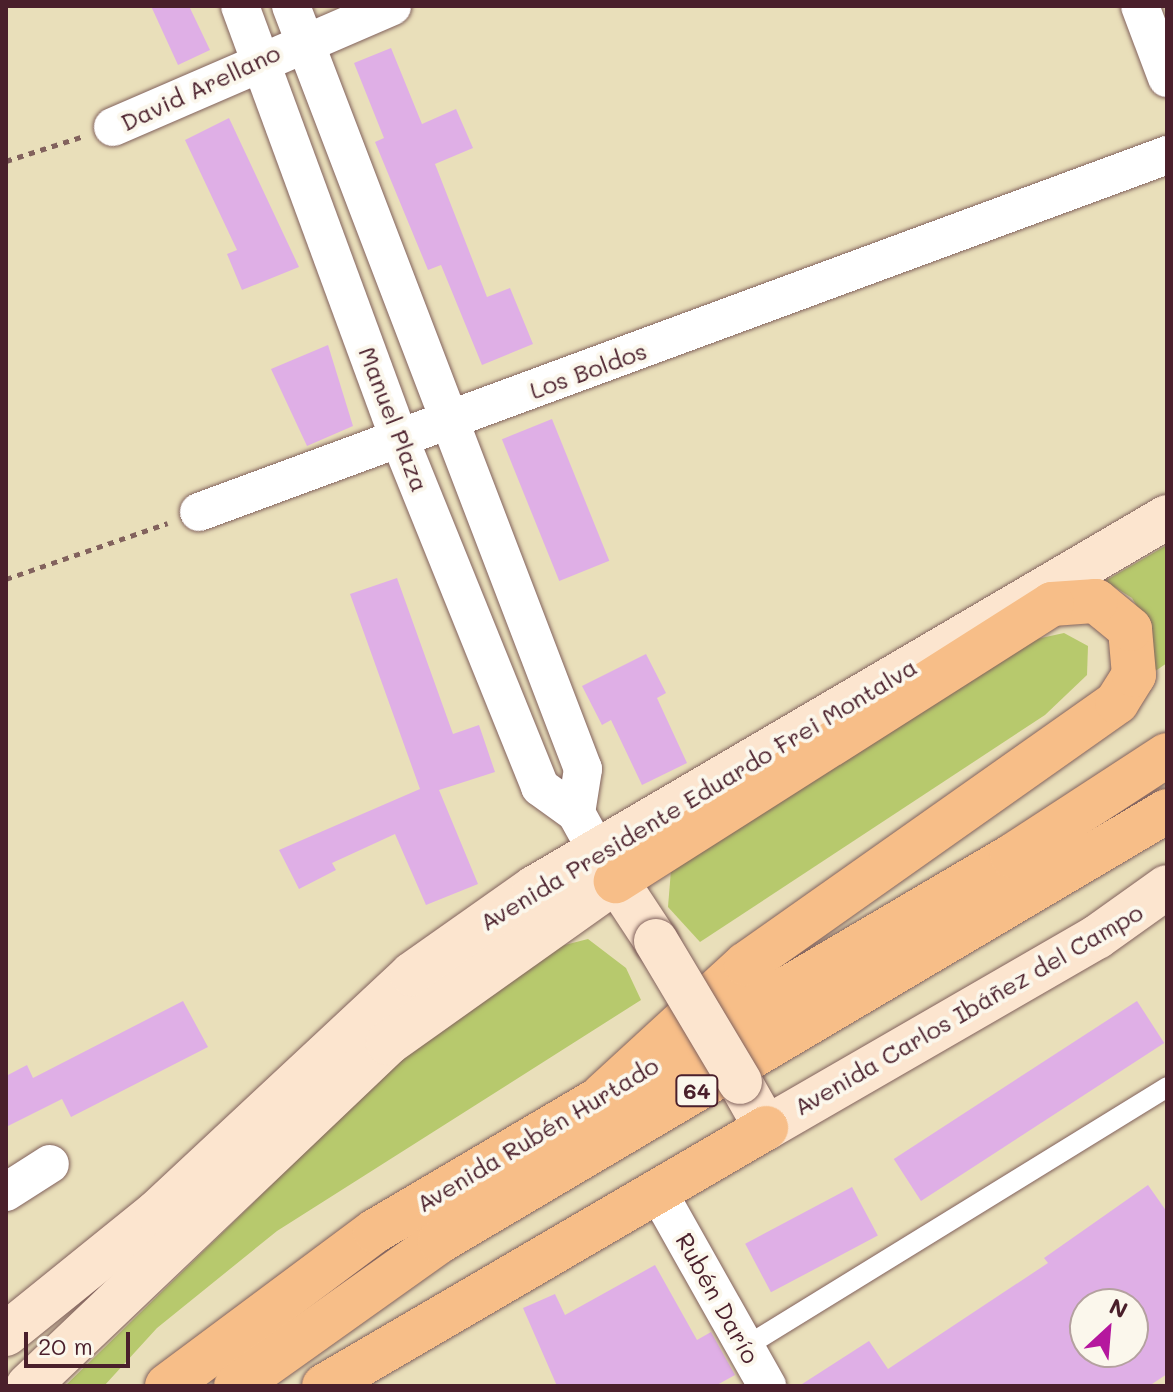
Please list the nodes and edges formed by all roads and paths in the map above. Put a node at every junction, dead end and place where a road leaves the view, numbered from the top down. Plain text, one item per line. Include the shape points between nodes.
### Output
1 (240, 6) edge
2 (392, 6) edge
3 (1140, 6) edge
4 (298, 22) edge
5 (261, 58) junction
6 (1167, 78) edge
7 (113, 127) joint
8 (1167, 155) edge
9 (6, 161) edge
10 (446, 423) junction
11 (400, 440) junction
12 (199, 512) joint
13 (1167, 517) edge
14 (6, 579) edge
15 (1167, 755) edge
16 (1167, 811) edge
17 (576, 813) junction
18 (606, 866) junction
19 (1167, 887) edge
20 (1167, 1087) edge
21 (603, 1095) junction
22 (766, 1128) junction
23 (50, 1164) dead end
24 (6, 1192) edge
25 (668, 1210) dead end
26 (6, 1334) edge
27 (745, 1347) junction
28 (350, 1385) edge
29 (28, 1386) edge
30 (167, 1386) edge
31 (236, 1386) edge
32 (767, 1386) edge

1 - 5 street, Manuel Plaza
2 - 4 street, David Arellano
3 - 6 street
4 - 5 street, David Arellano
4 - 10 street, Manuel Plaza
5 - 7 street, David Arellano
5 - 11 street, Manuel Plaza
7 - 9 path, David Arellano
8 - 10 street, Los Boldos
10 - 11 street, Los Boldos
10 - 17 street, Manuel Plaza via 583,769
11 - 12 street, Los Boldos
11 - 17 street, Manuel Plaza via 540,787
12 - 14 path
13 - 18 main road, Avenida Presidente Eduardo Frei Montalva
15 - 21 highway, Avenida Rubén Hurtado / 64 via 1012,856
16 - 31 highway, Avenida Rubén Hurtado / 64 via 440,1241
17 - 18 street, Manuel Plaza
18 - 21 highway via 1052,604 1096,601 1130,629 1134,675 1117,702 746,964
18 - 22 main road, Manuel Plaza, bridge
18 - 26 main road, Avenida Presidente Eduardo Frei Montalva via 412,974 157,1212
18 - 29 main road, Avenida Presidente Eduardo Frei Montalva via 388,1043
19 - 22 main road, Avenida Carlos Ibáñez del Campo via 1097,937
20 - 27 lane
21 - 30 highway, Avenida Rubén Hurtado / 64 via 337,1256
22 - 28 highway
23 - 24 street
25 - 27 street, Rubén Darío
27 - 32 street, Rubén Darío

